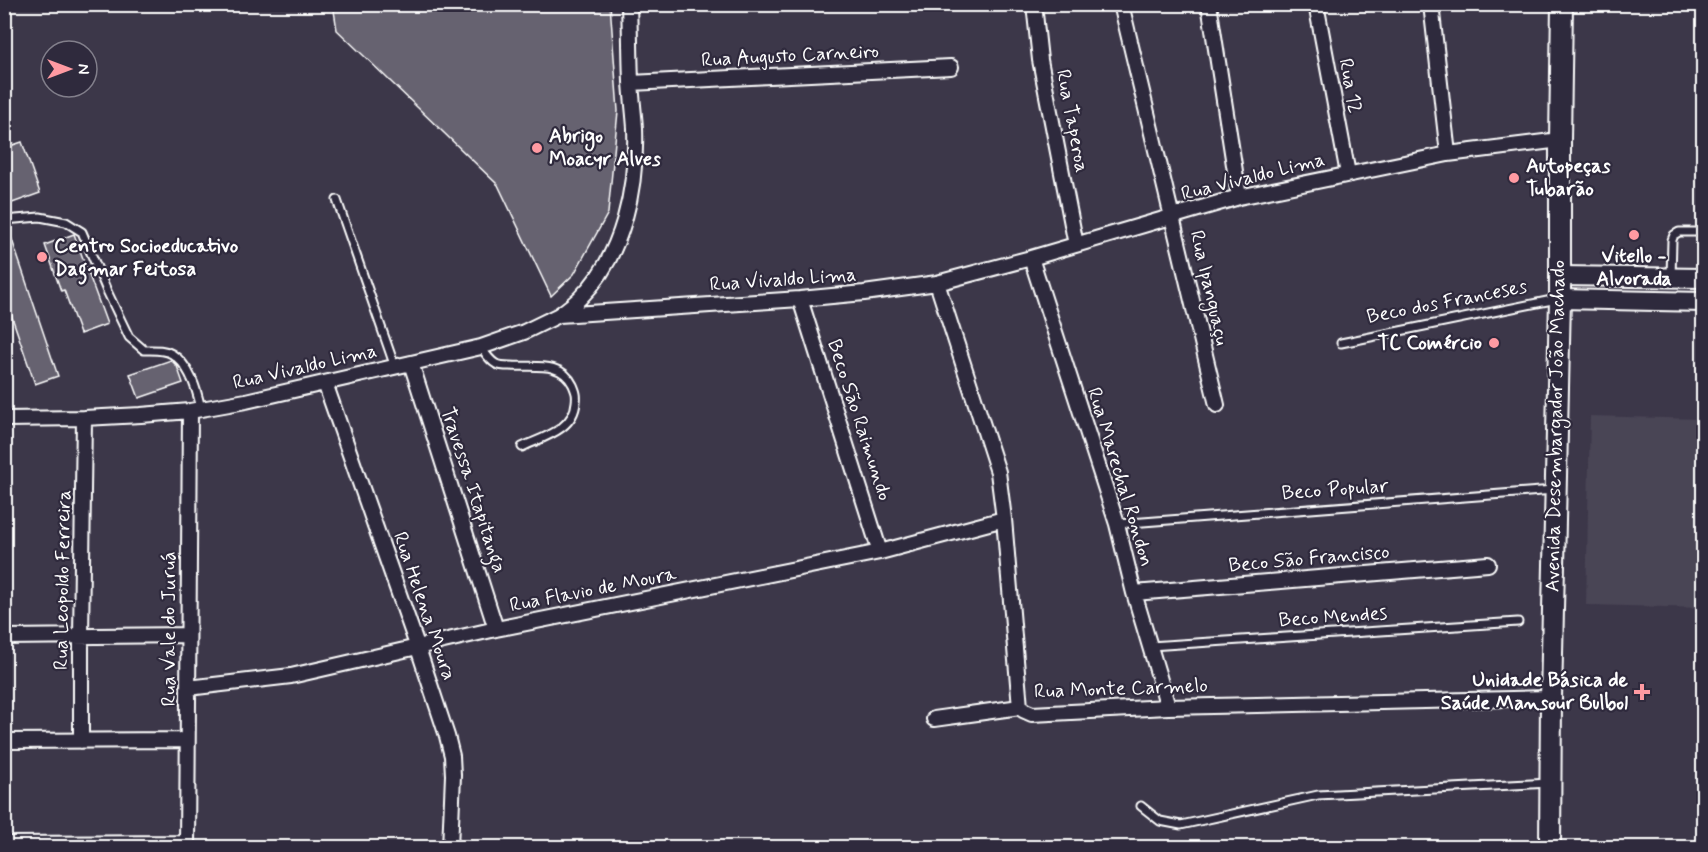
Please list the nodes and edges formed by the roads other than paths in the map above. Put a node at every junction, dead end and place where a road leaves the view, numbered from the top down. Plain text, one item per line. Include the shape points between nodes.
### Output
1 (629, 4) edge
2 (1034, 4) edge
3 (1122, 4) edge
4 (1209, 4) edge
5 (1316, 4) edge
6 (1431, 4) edge
7 (1562, 4) edge
8 (951, 67) dead end
9 (631, 83) junction
10 (1560, 140) junction
11 (1448, 154) junction
12 (1348, 174) junction
13 (1239, 197) junction
14 (337, 200) dead end
15 (1173, 218) junction
16 (4, 220) edge
17 (1704, 232) edge
18 (1076, 245) junction
19 (1031, 258) junction
20 (1560, 276) junction
21 (1671, 277) junction
22 (1704, 278) edge
23 (937, 284) junction
24 (800, 299) junction
25 (1560, 299) junction
26 (1704, 302) edge
27 (559, 315) junction
28 (1341, 343) dead end
29 (481, 347) junction
30 (411, 363) junction
31 (395, 367) junction
32 (325, 383) junction
33 (1217, 405) dead end
34 (196, 410) junction
35 (84, 418) junction
36 (4, 419) edge
37 (522, 447) dead end
38 (1555, 490) junction
39 (1004, 519) junction
40 (1116, 524) junction
41 (880, 552) junction
42 (1488, 564) dead end
43 (1134, 593) junction
44 (1518, 622) dead end
45 (496, 629) junction
46 (188, 634) junction
47 (4, 637) edge
48 (81, 637) junction
49 (1150, 646) junction
50 (418, 648) junction
51 (188, 688) junction
52 (1551, 698) junction
53 (1020, 707) junction
54 (1168, 707) junction
55 (934, 719) dead end
56 (187, 740) junction
57 (4, 741) edge
58 (81, 741) junction
59 (1550, 783) junction
60 (1141, 806) dead end
61 (4, 844) edge
62 (81, 845) edge
63 (187, 845) edge
64 (450, 848) edge
65 (1550, 848) edge

1 - 9 street
2 - 18 street, Rua Taperoa via 1040,60
3 - 15 street, Rua Ipanguaçu
4 - 13 street
5 - 12 street, Rua 12
6 - 11 street
7 - 10 main road, Avenida Desembargador João Machado
8 - 9 street, Rua Augusto Carneiro
9 - 27 street via 634,172 628,210 617,244 598,275 581,297
10 - 11 street, Rua Vivaldo Lima
10 - 20 main road, Avenida Desembargador João Machado
11 - 12 street, Rua Vivaldo Lima
12 - 13 street, Rua Vivaldo Lima
13 - 15 street, Rua Vivaldo Lima
14 - 31 lane
15 - 18 street, Rua Vivaldo Lima
15 - 33 street, Rua Ipanguaçu
16 - 34 lane via 40,217 66,222 82,232 129,337 144,350 172,354 183,365 196,387
17 - 21 lane via 1674,235
18 - 19 street, Rua Vivaldo Lima
19 - 23 street, Rua Vivaldo Lima
19 - 40 street, Rua Marechal Rondon
20 - 21 street
20 - 25 main road, Avenida Desembargador João Machado
21 - 22 street
23 - 24 street, Rua Vivaldo Lima
23 - 39 street, Rua Monte Carmelo via 998,472
24 - 27 street, Rua Vivaldo Lima
24 - 41 street, Beco São Raimundo
25 - 26 street
25 - 28 lane, Beco dos Franceses
25 - 38 main road, Avenida Desembargador João Machado
27 - 29 street, Rua Vivaldo Lima
29 - 30 street, Rua Vivaldo Lima
29 - 37 lane via 498,365 558,369 569,378 577,393 576,410 570,422
30 - 31 street, Rua Vivaldo Lima
30 - 45 street, Travessa Itapitanga
31 - 32 street, Rua Vivaldo Lima
32 - 34 street, Rua Vivaldo Lima
32 - 50 street, Rua Helena Moura
34 - 35 street, Rua Vivaldo Lima
34 - 46 street, Rua Vale do Juruá
35 - 36 street, Rua Vivaldo Lima
35 - 48 street, Rua Leopoldo Ferreira
38 - 40 lane, Beco Popular
38 - 52 main road, Avenida Desembargador João Machado
39 - 41 street, Rua Flavio de Moura
39 - 53 street, Rua Monte Carmelo
40 - 43 street, Rua Marechal Rondon
41 - 45 street, Rua Flavio de Moura
42 - 43 street, Beco São Francisco
43 - 49 street, Rua Marechal Rondon
44 - 49 lane, Beco Mendes
45 - 50 street, Rua Flavio de Moura
46 - 48 street
46 - 51 street, Rua Vale do Juruá
47 - 48 street
48 - 58 street, Rua Leopoldo Ferreira
49 - 54 street, Rua Marechal Rondon
50 - 51 street, Rua Flavio de Moura via 291,676
50 - 64 street, Rua Helena Moura via 452,756
51 - 56 street, Rua Vale do Juruá
52 - 54 street, Rua Monte Carmelo
52 - 59 main road, Avenida Desembargador João Machado
53 - 54 street, Rua Monte Carmelo via 1032,714
53 - 55 street
56 - 58 street
56 - 63 street, Rua Vale do Juruá
57 - 58 street
59 - 60 lane via 1318,795 1181,825 1160,821
59 - 65 main road, Avenida Desembargador João Machado
61 - 62 street
62 - 63 street

